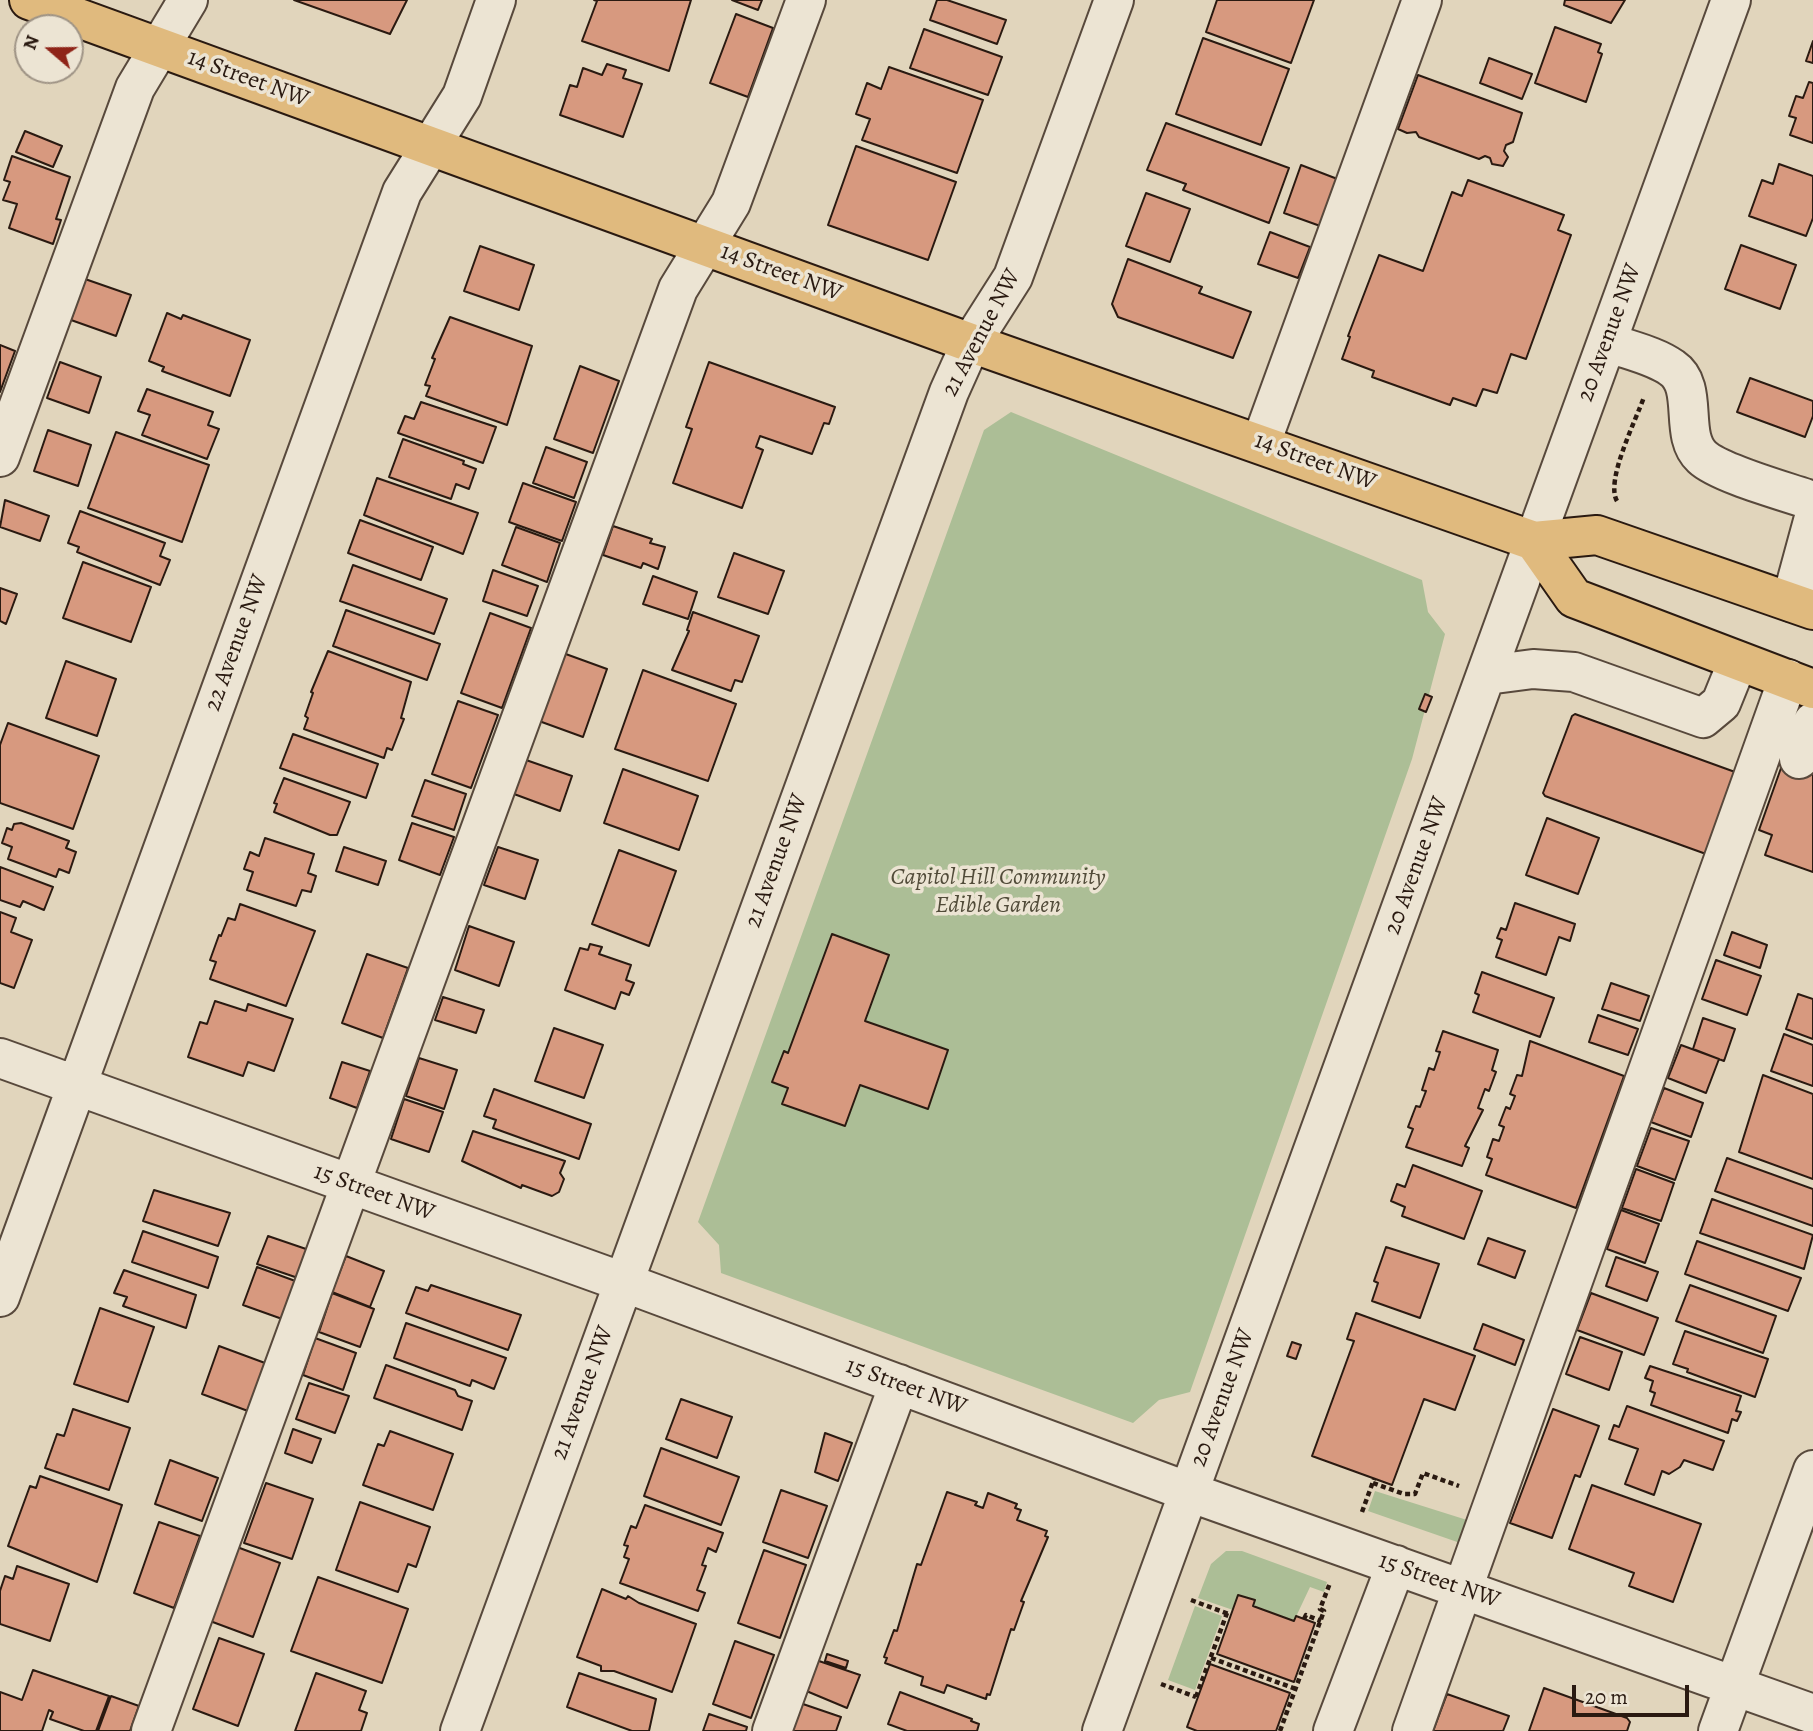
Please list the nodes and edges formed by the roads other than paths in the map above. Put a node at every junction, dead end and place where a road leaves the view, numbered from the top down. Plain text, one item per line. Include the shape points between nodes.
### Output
1 (29, 0) edge
2 (188, 0) edge
3 (496, 0) edge
4 (806, 0) edge
5 (1114, 0) edge
6 (1422, 0) edge
7 (1731, 0) edge
8 (159, 47) junction
9 (431, 145) junction
10 (703, 245) junction
11 (1606, 342) junction
12 (971, 343) junction
13 (1261, 443) junction
14 (0, 457) edge
15 (1813, 501) edge
16 (1813, 521) edge
17 (1534, 541) junction
18 (1802, 606) edge
19 (1738, 661) junction
20 (1487, 676) junction
21 (1800, 684) edge
22 (1813, 722) edge
23 (1799, 759) dead end
24 (0, 1058) edge
25 (76, 1086) junction
26 (351, 1185) junction
27 (623, 1282) junction
28 (0, 1297) edge
29 (899, 1384) junction
30 (1813, 1470) edge
31 (1189, 1492) junction
32 (1396, 1565) junction
33 (1464, 1589) junction
34 (1735, 1685) junction
35 (1813, 1714) edge
36 (151, 1731) edge
37 (460, 1731) edge
38 (772, 1731) edge
39 (1102, 1731) edge
40 (1333, 1731) edge
41 (1412, 1731) edge
42 (1718, 1731) edge

1 - 8 main road, 14 Street NW
2 - 8 street
3 - 9 street, 22 Avenue NW via 461,96
4 - 10 street via 731,203
5 - 12 street, 21 Avenue NW via 1013,277
6 - 13 street
7 - 11 street, 20 Avenue NW
8 - 9 main road, 14 Street NW
8 - 14 street via 135,88
9 - 10 main road, 14 Street NW
9 - 25 street, 22 Avenue NW via 402,192
10 - 12 main road, 14 Street NW
10 - 26 street via 678,289
11 - 15 street via 1674,369 1684,381 1693,442 1702,457
11 - 17 street, 20 Avenue NW
12 - 13 main road, 14 Street NW
12 - 27 street, 21 Avenue NW via 944,405
13 - 17 main road, 14 Street NW
16 - 18 street
17 - 18 main road, 14 Street NW via 1597,535
17 - 19 main road via 1574,598
17 - 20 street, 20 Avenue NW
19 - 20 street via 1721,703 1703,718 1574,671 1533,668
19 - 21 main road
20 - 31 street, 20 Avenue NW
21 - 33 street
22 - 23 street
24 - 25 street, 15 Street NW
25 - 26 street, 15 Street NW
25 - 28 street, 22 Avenue NW
26 - 27 street, 15 Street NW
26 - 36 street
27 - 29 street, 15 Street NW
27 - 37 street, 21 Avenue NW
29 - 31 street, 15 Street NW
29 - 38 street
30 - 34 street
31 - 32 street, 15 Street NW
31 - 39 street, 20 Avenue NW
32 - 33 street, 15 Street NW
32 - 40 street
33 - 34 street, 15 Street NW
33 - 41 street
34 - 35 street, 15 Street NW
34 - 42 street

